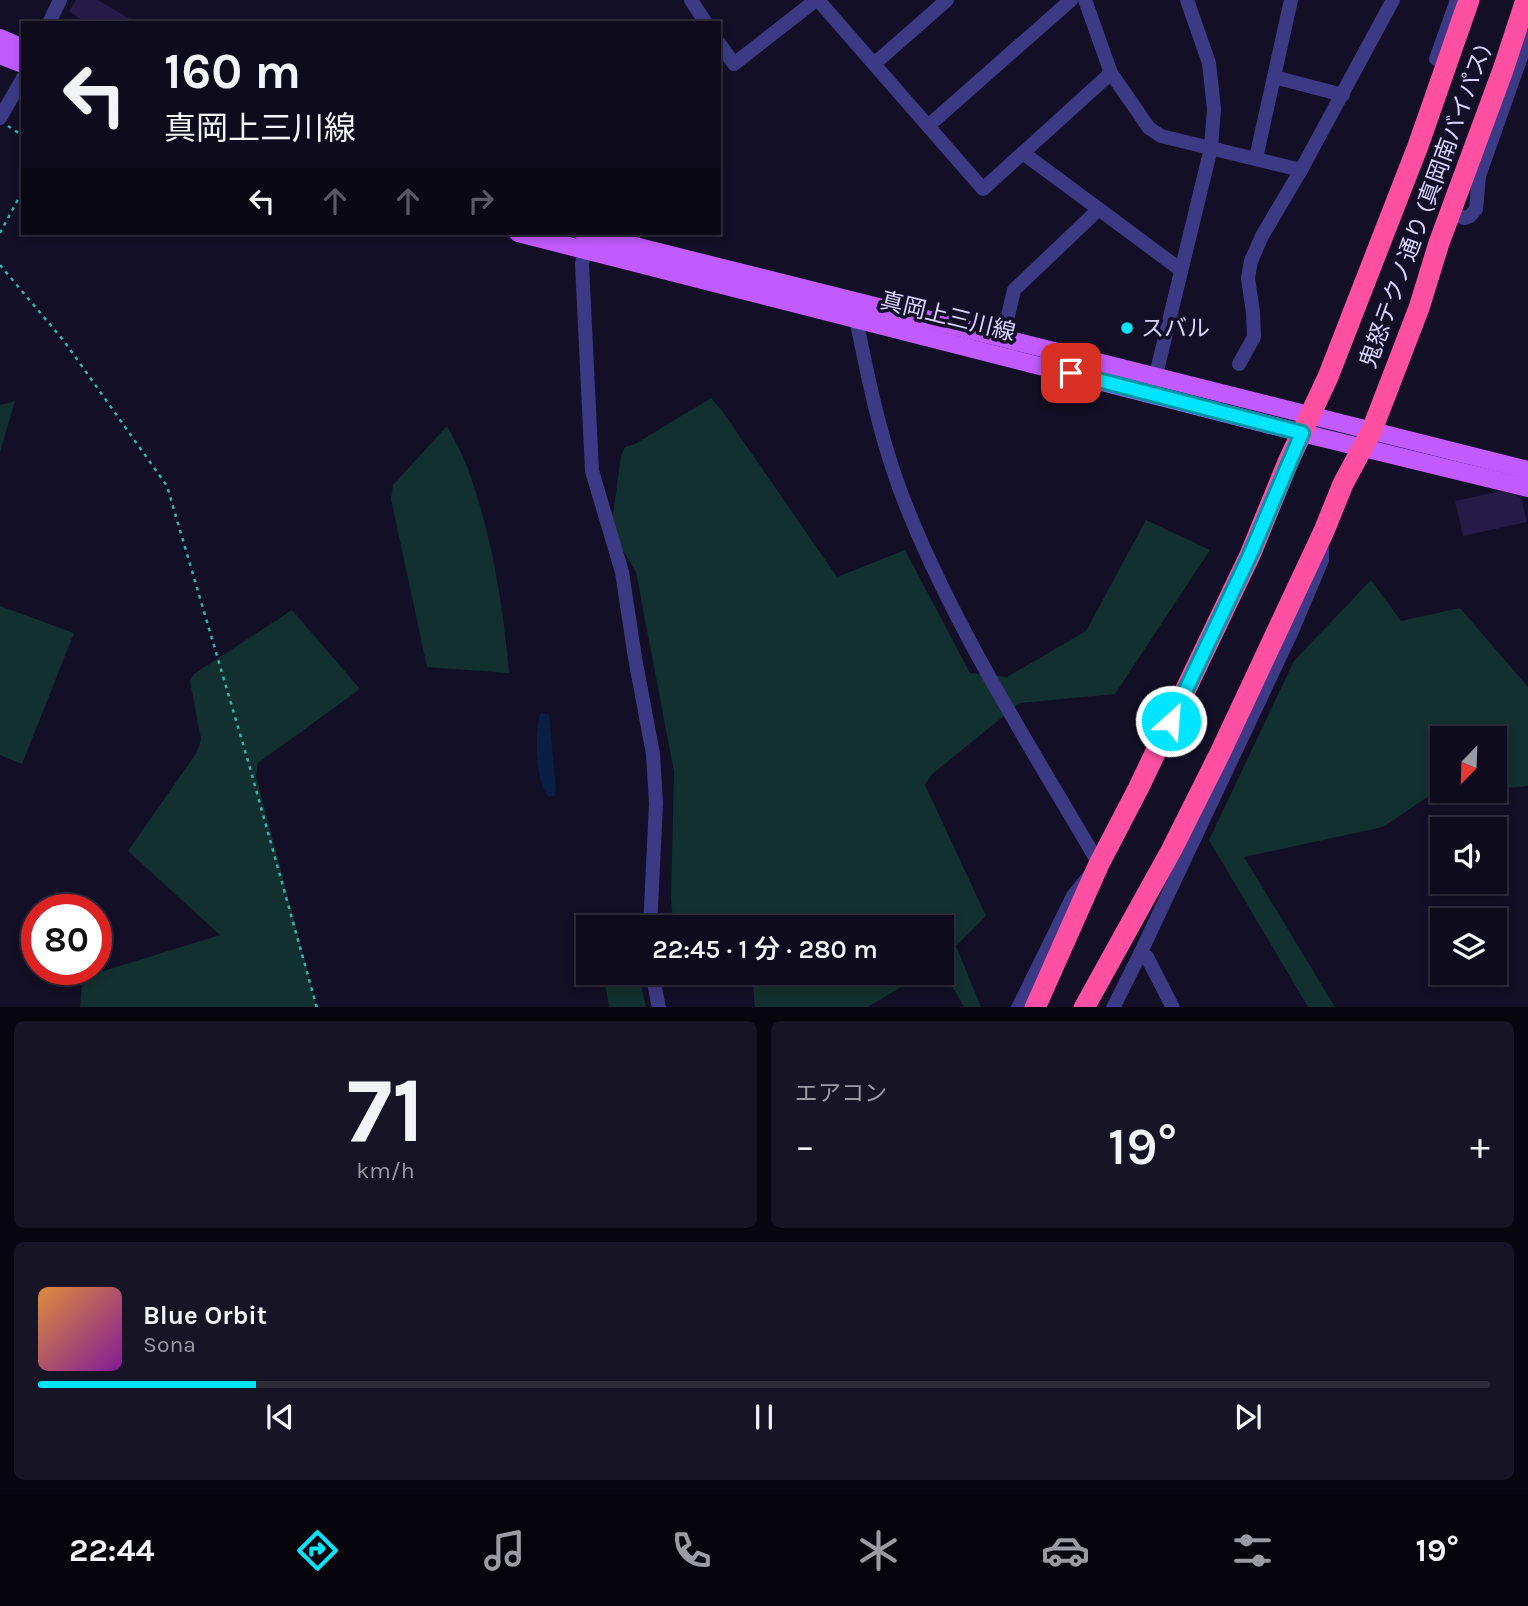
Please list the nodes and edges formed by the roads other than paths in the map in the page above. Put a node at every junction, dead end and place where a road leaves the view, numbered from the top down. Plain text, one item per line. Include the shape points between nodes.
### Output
1 (60, 0) edge
2 (691, 0) edge
3 (947, 0) edge
4 (1072, 0) edge
5 (1085, 0) edge
6 (1187, 0) edge
7 (1393, 0) edge
8 (1457, 0) edge
9 (1469, 0) edge
10 (1526, 0) edge
11 (821, 1) edge
12 (1295, 1) edge
13 (50, 21) edge
14 (705, 21) edge
15 (1528, 37) edge
16 (0, 38) edge
17 (721, 46) edge
18 (21, 47) edge
19 (0, 55) edge
20 (1436, 59) dead end
21 (21, 63) edge
22 (874, 64) junction
23 (1111, 73) junction
24 (1275, 77) junction
25 (21, 82) edge
26 (1343, 95) junction
27 (0, 119) edge
28 (928, 126) junction
29 (1211, 148) junction
30 (1023, 153) junction
31 (1256, 158) junction
32 (1301, 170) junction
33 (1100, 208) junction
34 (1451, 213) junction
35 (540, 235) edge
36 (585, 239) edge
37 (1181, 270) junction
38 (856, 318) junction
39 (1003, 337) junction
40 (1239, 364) dead end
41 (1156, 375) junction
42 (1151, 394) junction
43 (1306, 424) junction
44 (1368, 438) junction
45 (1528, 470) edge
46 (1528, 488) edge
47 (1324, 531) junction
48 (1099, 864) junction
49 (651, 915) edge
50 (1140, 954) junction
51 (654, 985) edge
52 (659, 1007) edge
53 (1018, 1007) edge
54 (1035, 1007) edge
55 (1084, 1007) edge
56 (1113, 1007) edge
57 (1173, 1007) edge

1 - 13 street
2 - 14 street
3 - 22 street
4 - 28 street
5 - 23 street
6 - 29 street via 1209,63 1214,109
7 - 26 street
8 - 20 street
9 - 43 highway, 鬼怒テクノ通り (真岡南バイパス) via 1413,159
10 - 34 highway, 鬼怒テクノ通り (真岡南バイパス)
11 - 17 street via 734,64
11 - 22 street
12 - 24 street
15 - 34 street via 1479,176 1476,209 1464,218
16 - 18 main road
19 - 21 main road
22 - 28 street
23 - 29 street via 1149,128 1161,136
23 - 30 street
24 - 26 street
24 - 31 street
25 - 27 street
26 - 32 street
28 - 30 street via 984,189
29 - 31 street
29 - 37 street
30 - 33 street
31 - 32 street
32 - 40 street via 1251,261 1248,278 1254,337
33 - 37 street
33 - 39 street via 1013,290
34 - 44 highway, 鬼怒テクノ通り (真岡南バイパス)
35 - 36 main road, 真岡上三川線
36 - 38 main road, 真岡上三川線
36 - 39 main road, 真岡上三川線
36 - 49 street via 582,264 592,471 622,572 653,754 656,803
37 - 41 street
38 - 42 main road, 真岡上三川線
38 - 48 street via 870,390 894,472 935,574 981,663
39 - 41 main road, 真岡上三川線
41 - 42 street
41 - 43 main road, 真岡上三川線
42 - 43 main road, 真岡上三川線
43 - 44 main road, 真岡上三川線
43 - 48 highway, 鬼怒テクノ通り (真岡南バイパス) via 1226,607
44 - 45 main road, 真岡上三川線
44 - 46 main road, 真岡上三川線
44 - 47 highway, 鬼怒テクノ通り (真岡南バイパス)
47 - 50 street via 1322,560 1292,631
47 - 55 highway, 鬼怒テクノ通り (真岡南バイパス) via 1172,849
48 - 53 street via 1073,896
48 - 54 highway, 鬼怒テクノ通り (真岡南バイパス)
50 - 56 street
50 - 57 street via 1147,957
51 - 52 street

